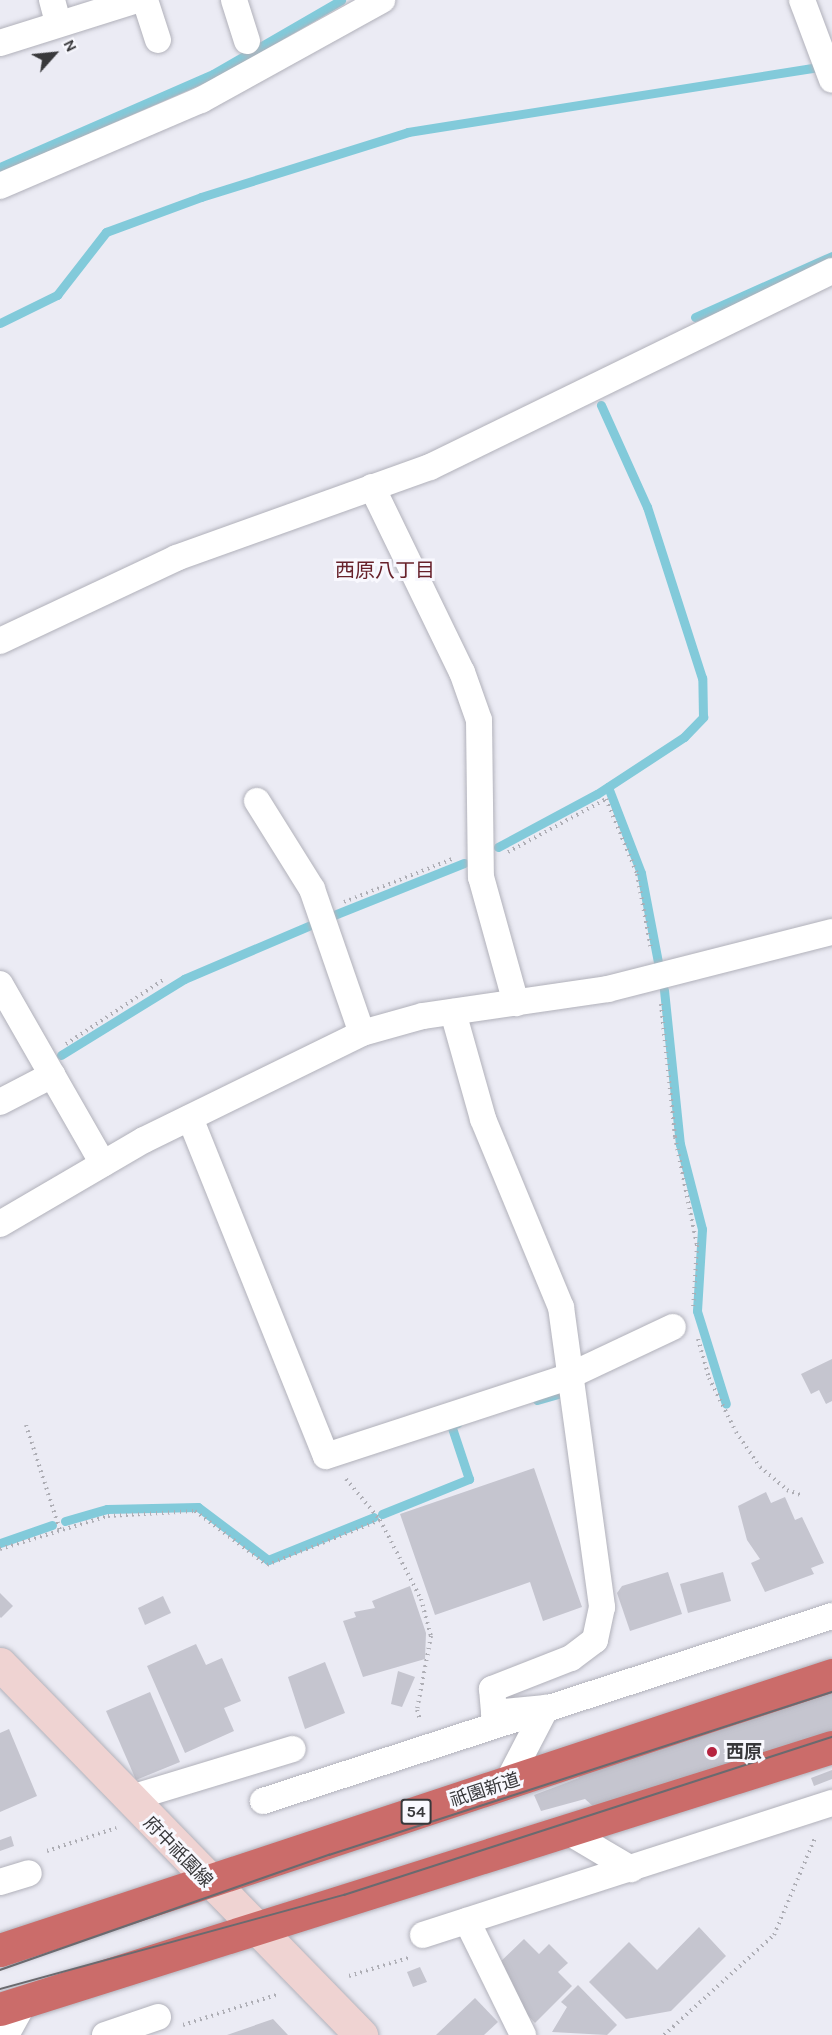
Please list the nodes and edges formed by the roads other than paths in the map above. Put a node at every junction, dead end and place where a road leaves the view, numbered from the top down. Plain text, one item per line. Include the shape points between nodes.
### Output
1 (137, 0) edge
2 (145, 0) edge
3 (234, 0) edge
4 (382, 0) edge
5 (802, 0) edge
6 (55, 12) edge
7 (158, 40) dead end
8 (247, 41) dead end
9 (0, 42) edge
10 (832, 80) edge
11 (0, 186) edge
12 (832, 271) edge
13 (372, 487) junction
14 (0, 641) edge
15 (257, 801) dead end
16 (832, 932) edge
17 (0, 984) edge
18 (516, 1003) junction
19 (453, 1012) junction
20 (362, 1033) junction
21 (47, 1067) junction
22 (0, 1101) edge
23 (190, 1118) junction
24 (103, 1164) junction
25 (0, 1224) edge
26 (683, 1322) road end
27 (567, 1377) junction
28 (828, 1621) edge
29 (0, 1664) edge
30 (832, 1675) edge
31 (546, 1708) junction
32 (832, 1747) edge
33 (293, 1749) dead end
34 (507, 1783) junction
35 (263, 1801) dead end
36 (832, 1803) edge
37 (124, 1813) junction
38 (565, 1830) junction
39 (34, 1863) road end
40 (631, 1869) junction
41 (205, 1881) junction
42 (0, 1882) edge
43 (467, 1921) junction
44 (254, 1928) junction
45 (423, 1935) dead end
46 (0, 1950) edge
47 (12, 2005) edge
48 (166, 2023) road end
49 (6, 2035) edge
50 (105, 2035) edge
51 (361, 2035) edge
52 (523, 2035) edge

1 - 6 street
2 - 7 street
3 - 8 street
4 - 11 street via 201,100
5 - 10 street
6 - 9 street
12 - 13 street via 430,467
13 - 14 street via 176,558
13 - 18 street via 462,672 478,720 481,856
15 - 20 street via 312,889
16 - 18 street via 656,977
17 - 21 street
18 - 19 street
19 - 20 street
19 - 27 street via 483,1119 561,1307
20 - 23 street
21 - 22 street
21 - 24 street
23 - 24 street
23 - 27 street via 326,1456
24 - 25 street
26 - 27 street
27 - 31 street via 602,1607 596,1640 571,1658 507,1679 492,1689 490,1700 494,1713
28 - 31 street
29 - 37 main road, 府中祇園線
30 - 34 highway, 祇園新道 / 54
31 - 34 street
31 - 35 street
32 - 38 highway
33 - 37 street
34 - 41 highway, 祇園新道 / 54
36 - 40 street
37 - 41 main road, 府中祇園線
38 - 40 street
38 - 44 highway
39 - 42 street
40 - 43 street
41 - 44 main road, 府中祇園線
41 - 46 highway, 祇園新道 / 54
43 - 45 street
43 - 52 street
44 - 47 highway
44 - 51 main road, 府中祇園線
47 - 49 street
48 - 50 street

